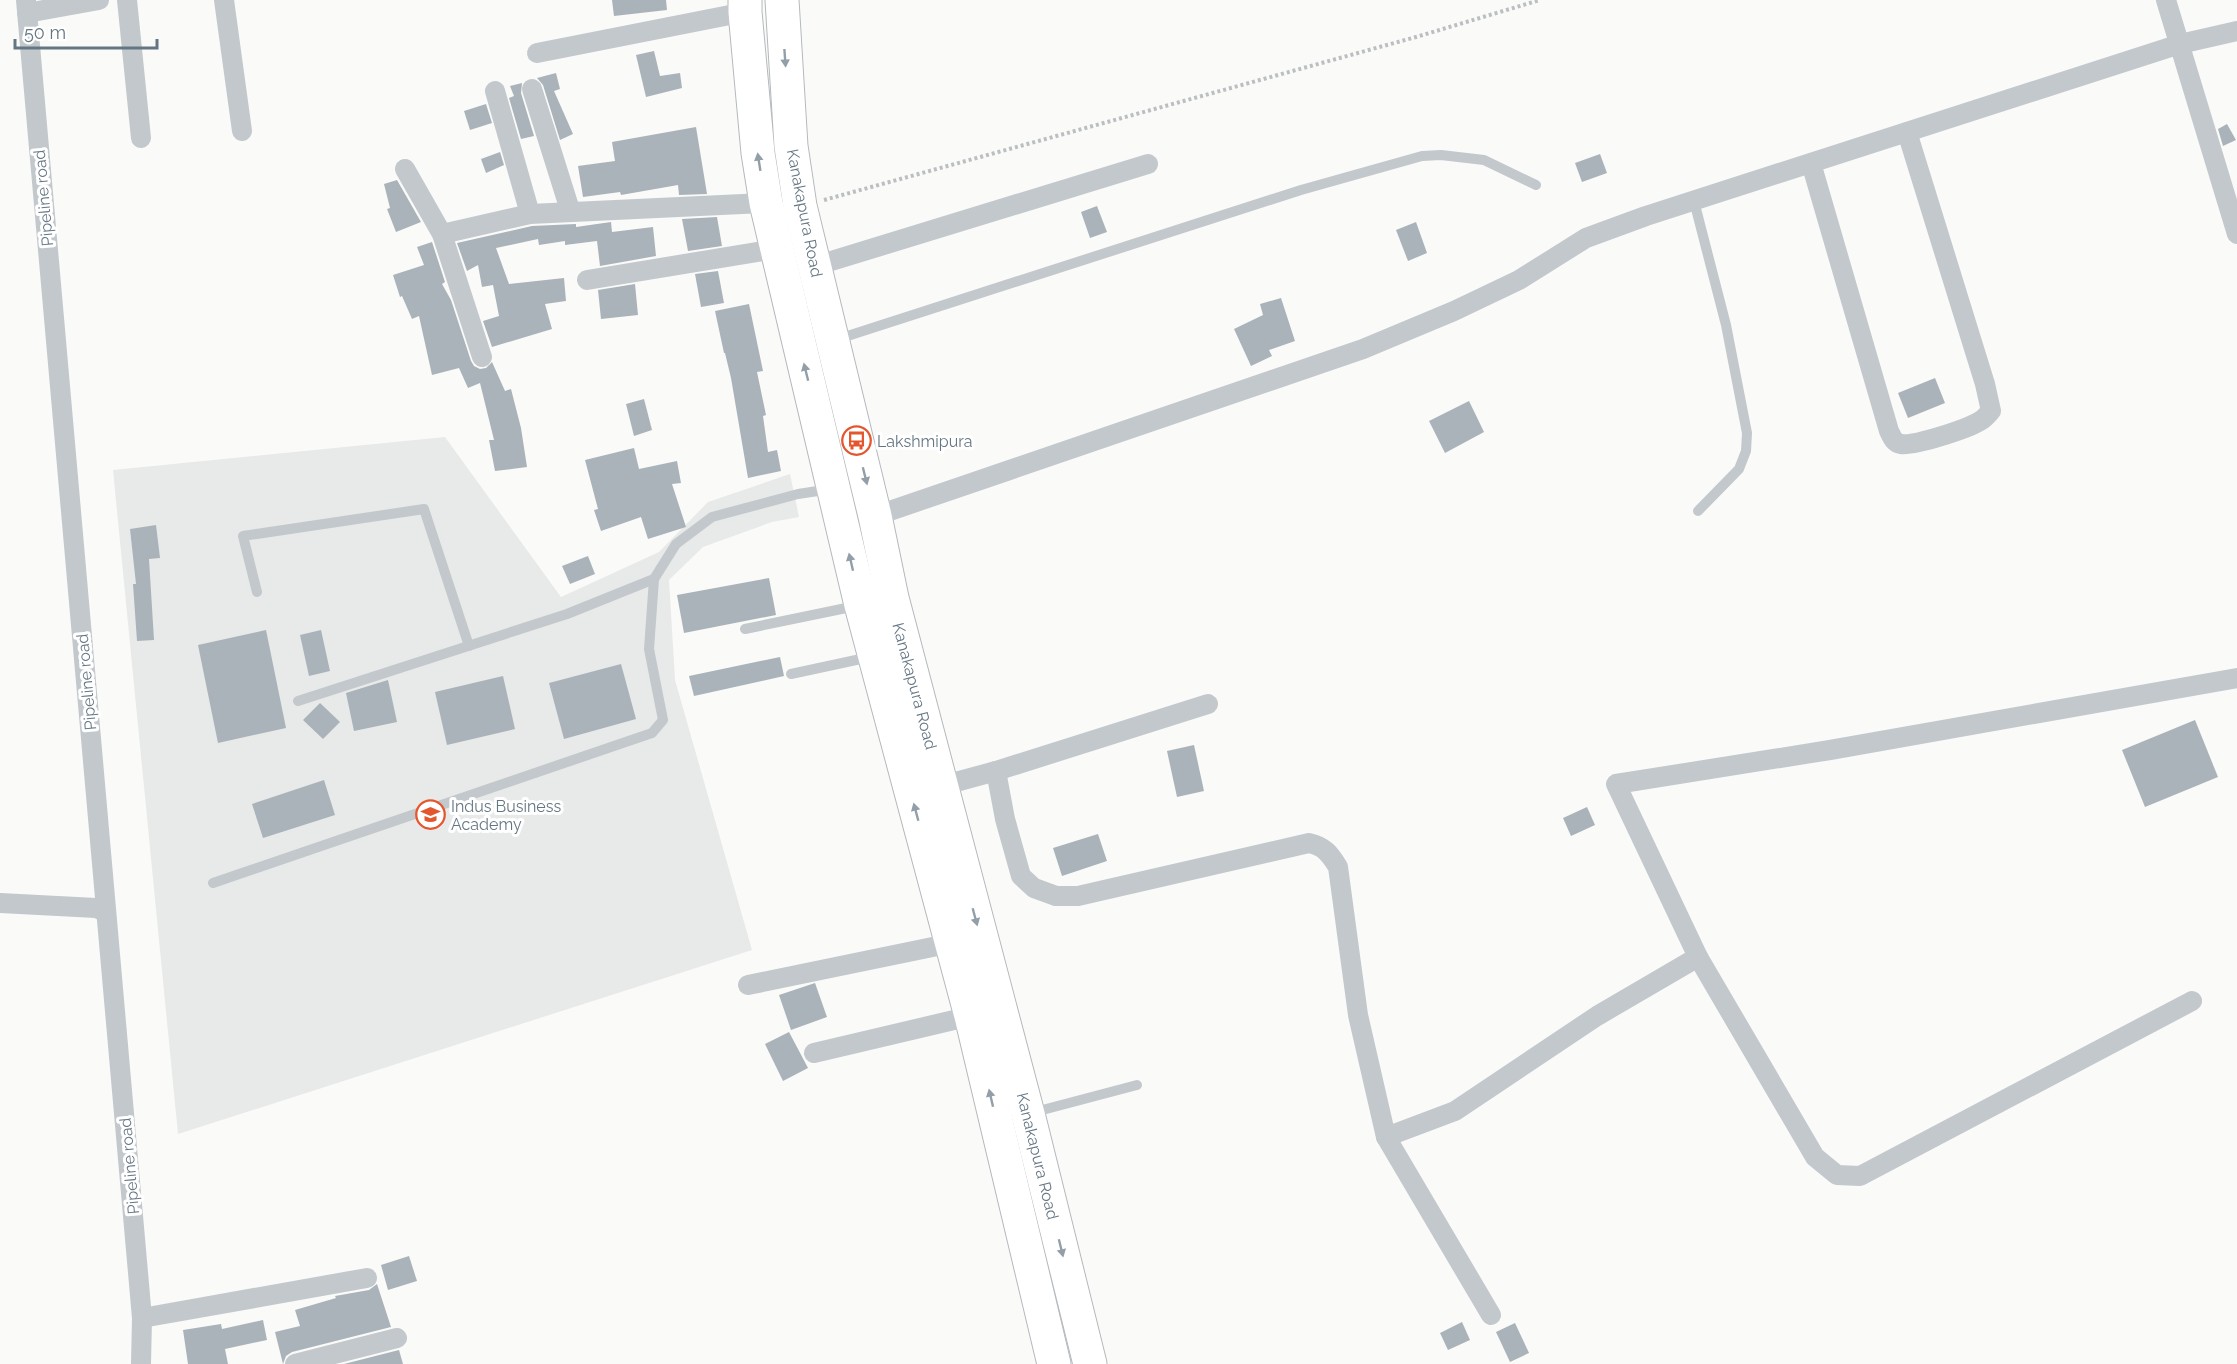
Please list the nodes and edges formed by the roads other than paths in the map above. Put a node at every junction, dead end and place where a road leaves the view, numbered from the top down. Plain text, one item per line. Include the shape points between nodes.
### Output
1 (99, 0) edge
2 (127, 0) edge
3 (224, 0) edge
4 (782, 0) edge
5 (2166, 0) edge
6 (745, 6) edge
7 (26, 7) edge
8 (2237, 31) edge
9 (2180, 44) junction
10 (537, 53) dead end
11 (532, 89) dead end
12 (495, 91) dead end
13 (242, 131) dead end
14 (1907, 132) junction
15 (141, 138) dead end
16 (1811, 163) junction
17 (1148, 164) dead end
18 (405, 169) dead end
19 (1536, 185) dead end
20 (1694, 201) junction
21 (766, 203) junction
22 (570, 210) junction
23 (530, 214) junction
24 (2236, 230) edge
25 (442, 234) junction
26 (776, 249) junction
27 (815, 266) junction
28 (587, 280) dead end
29 (832, 341) junction
30 (482, 357) dead end
31 (835, 488) junction
32 (1698, 511) dead end
33 (875, 516) junction
34 (654, 579) junction
35 (257, 592) dead end
36 (861, 605) junction
37 (745, 629) dead end
38 (469, 646) junction
39 (874, 656) junction
40 (791, 674) dead end
41 (2237, 678) edge
42 (298, 701) dead end
43 (1208, 704) dead end
44 (996, 771) junction
45 (941, 786) junction
46 (946, 864) junction
47 (213, 883) dead end
48 (0, 903) edge
49 (106, 912) junction
50 (952, 943) junction
51 (1698, 957) junction
52 (748, 985) dead end
53 (2192, 1001) dead end
54 (971, 1016) junction
55 (814, 1053) dead end
56 (1137, 1085) dead end
57 (1028, 1114) junction
58 (1386, 1137) junction
59 (367, 1278) dead end
60 (1491, 1315) dead end
61 (142, 1318) junction
62 (397, 1338) dead end
63 (141, 1364) edge
64 (295, 1364) edge
65 (1054, 1364) edge
66 (1090, 1364) edge

1 - 7 street
2 - 15 street
3 - 13 street
4 -> 27 highway, Kanakapura Road via 791,146
5 - 9 street
6 - 10 street
21 -> 6 highway, Kanakapura Road
7 - 49 street, Pipeline road
8 - 9 street
9 - 14 street
9 - 24 street
11 - 22 street
12 - 23 street
14 - 16 street
14 - 16 street via 1991,411 1982,421 1956,431 1913,443 1893,441
16 - 20 street
17 - 27 street
18 - 25 street
19 - 29 lane via 1484,160 1422,156 1278,197
20 - 32 lane via 1726,325 1747,433 1739,469
20 - 33 street via 1586,238 1519,280 1363,349
21 - 22 street
21 - 26 highway, Kanakapura Road
22 - 23 street
23 - 25 street
25 - 30 street
26 - 28 street
31 -> 26 highway, Kanakapura Road
27 - 29 highway, Kanakapura Road
29 -> 33 highway, Kanakapura Road
31 - 34 lane via 712,517 676,544
36 -> 31 highway, Kanakapura Road
33 - 45 highway, Kanakapura Road
34 - 38 lane via 567,614
34 - 47 lane via 649,649 663,720 652,733
35 - 38 lane via 243,536 424,509
36 - 37 lane
36 - 39 highway, Kanakapura Road
38 - 42 lane
39 - 40 lane
46 -> 39 highway, Kanakapura Road
41 - 51 street via 1616,784
43 - 44 street
44 - 45 street
44 - 58 street via 1021,876 1034,888 1056,896 1078,896 1309,843 1329,853 1338,867 1358,1015
45 - 46 highway, Kanakapura Road
46 - 50 highway, Kanakapura Road
46 -> 57 highway, Kanakapura Road
48 - 49 street via 96,908
49 - 61 street, Pipeline road
50 - 52 street
50 - 54 highway, Kanakapura Road
51 - 53 street via 1815,1157 1837,1175 1860,1176
51 - 58 street via 1597,1016 1455,1111
54 - 55 street
65 -> 54 highway, Kanakapura Road
56 - 57 lane
57 -> 66 highway, Kanakapura Road
58 - 60 street
59 - 61 street
61 - 63 street, Pipeline road
62 - 64 street

